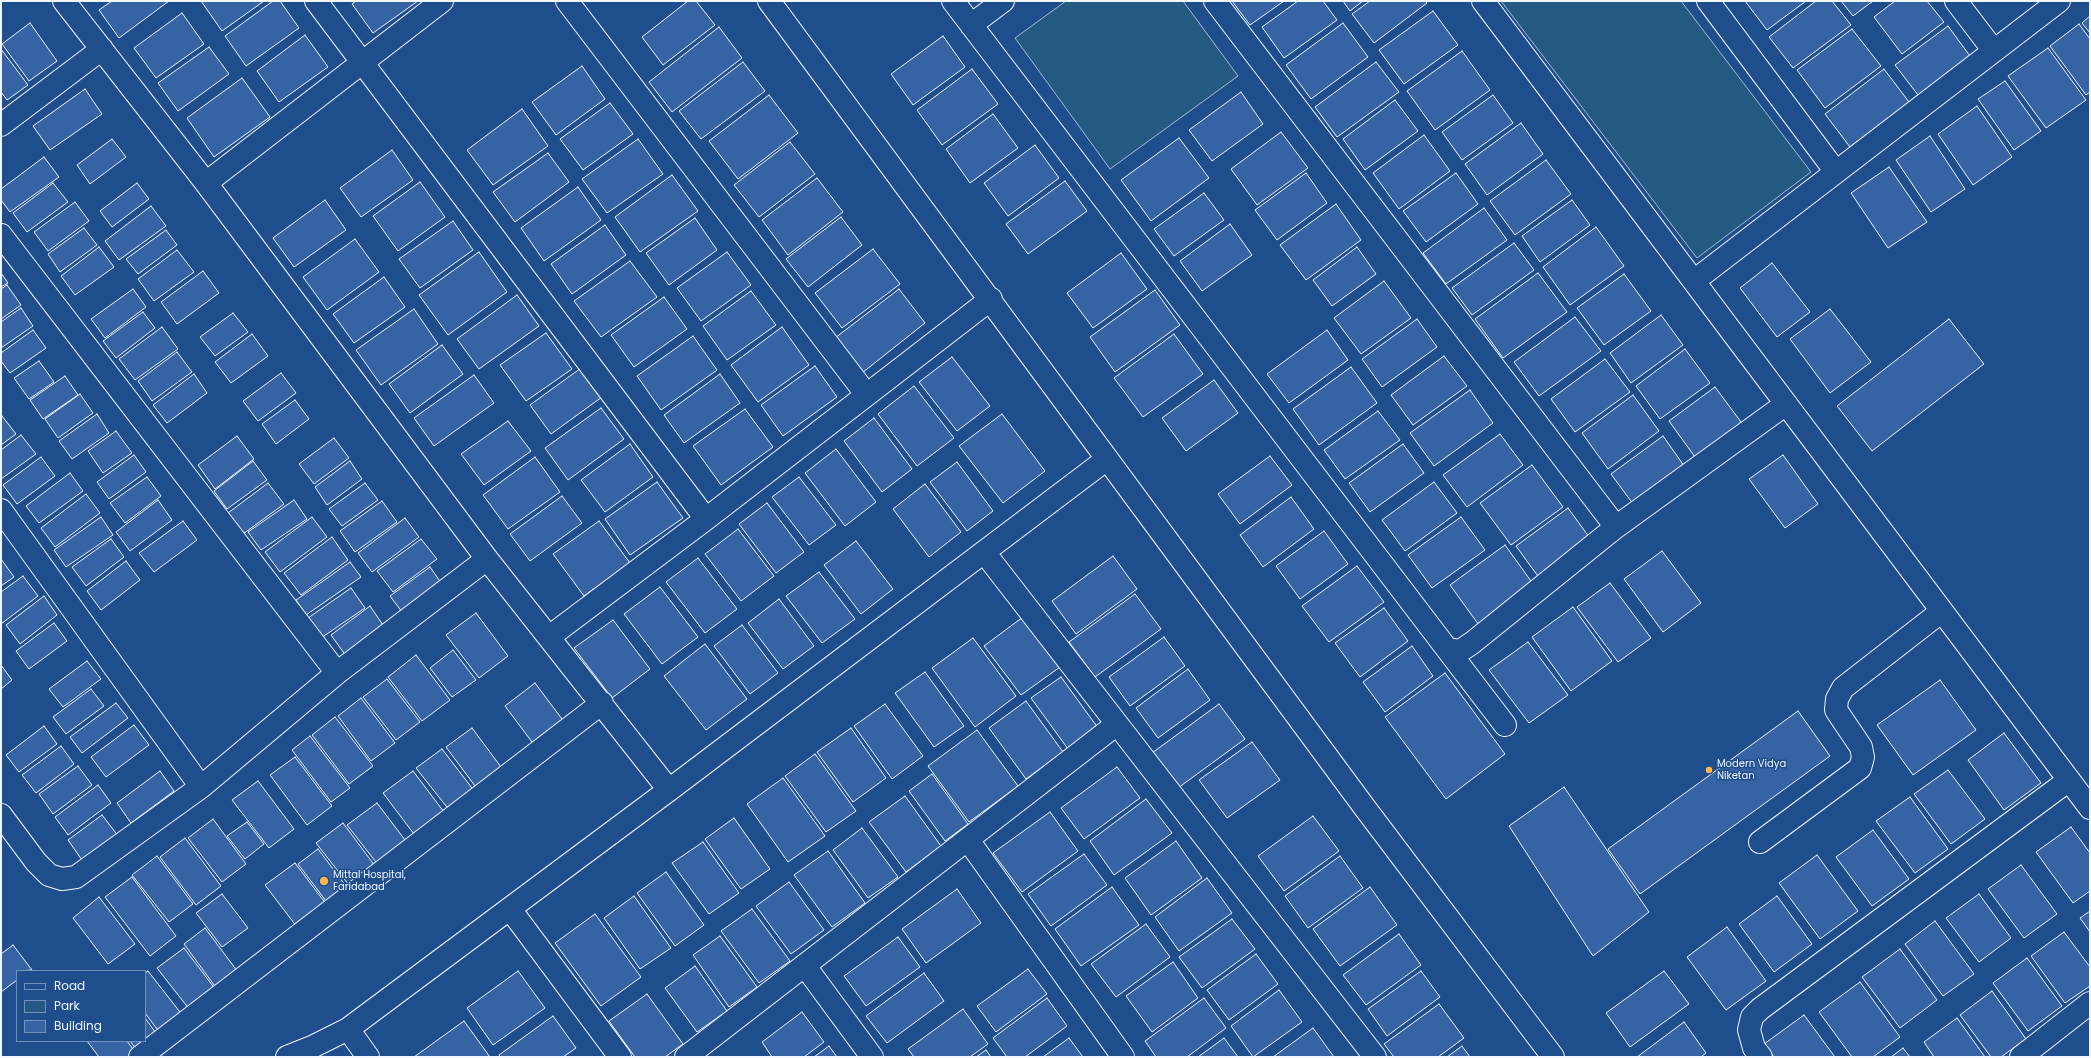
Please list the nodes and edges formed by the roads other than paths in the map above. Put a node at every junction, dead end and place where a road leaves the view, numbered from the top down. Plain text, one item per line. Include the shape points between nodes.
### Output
1 (64, 1) edge
2 (316, 1) edge
3 (442, 1) edge
4 (567, 1) edge
5 (770, 1) edge
6 (953, 1) edge
7 (1003, 1) edge
8 (1215, 1) edge
9 (1483, 1) edge
10 (1708, 1) edge
11 (1956, 1) edge
12 (2060, 1) edge
13 (971, 25) junction
14 (102, 50) junction
15 (1994, 51) junction
16 (363, 64) junction
17 (1, 125) edge
18 (1836, 172) junction
19 (206, 183) junction
20 (1, 235) edge
21 (1694, 281) junction
22 (991, 299) junction
23 (866, 394) junction
24 (1786, 404) junction
25 (1107, 459) junction
26 (1, 510) edge
27 (706, 519) junction
28 (1616, 527) junction
29 (984, 552) junction
30 (487, 559) junction
31 (1942, 611) junction
32 (549, 637) junction
33 (1448, 649) junction
34 (337, 673) junction
35 (602, 704) junction
36 (1117, 724) junction
37 (1505, 725) dead end
38 (2069, 780) junction
39 (201, 787) junction
40 (669, 790) junction
41 (2090, 808) edge
42 (1, 815) edge
43 (968, 840) junction
44 (1760, 842) dead end
45 (510, 909) junction
46 (805, 966) junction
47 (2090, 1003) edge
48 (348, 1029) junction
49 (140, 1057) edge
50 (287, 1057) edge
51 (368, 1057) edge
52 (620, 1057) edge
53 (686, 1057) edge
54 (872, 1057) edge
55 (1123, 1057) edge
56 (1375, 1057) edge
57 (1553, 1057) edge
58 (1761, 1057) edge
59 (2021, 1057) edge

1 - 14 street
2 - 16 street
3 - 16 street
4 - 23 street
5 - 22 street
6 - 13 street
7 - 13 street
8 - 28 street
9 - 21 street
10 - 18 street
11 - 15 street
12 - 15 street
13 - 33 street
14 - 17 street
14 - 19 street
15 - 18 street
16 - 19 street
16 - 27 street
18 - 21 street
19 - 30 street
20 - 34 street
21 - 24 street
22 - 23 street
22 - 25 street
23 - 27 street
24 - 28 street
24 - 31 street
25 - 29 street
25 - 57 street via 1360,802
26 - 39 street
27 - 32 street
28 - 33 street via 1472,643 1460,651
29 - 36 street
29 - 40 street
30 - 32 street
30 - 34 street
31 - 38 street
31 - 44 street via 1852,681 1837,699 1836,710 1861,747 1863,757 1860,768
32 - 35 street
33 - 37 street
34 - 39 street
35 - 40 street
35 - 49 street
36 - 43 street
36 - 56 street
38 - 41 street
38 - 58 street via 1760,1009 1752,1017 1749,1030 1754,1048
39 - 42 street via 76,877 62,879 49,875 36,862
40 - 45 street
43 - 46 street
43 - 55 street
45 - 48 street
45 - 52 street
46 - 53 street
46 - 54 street
47 - 59 street
48 - 50 street
48 - 51 street

